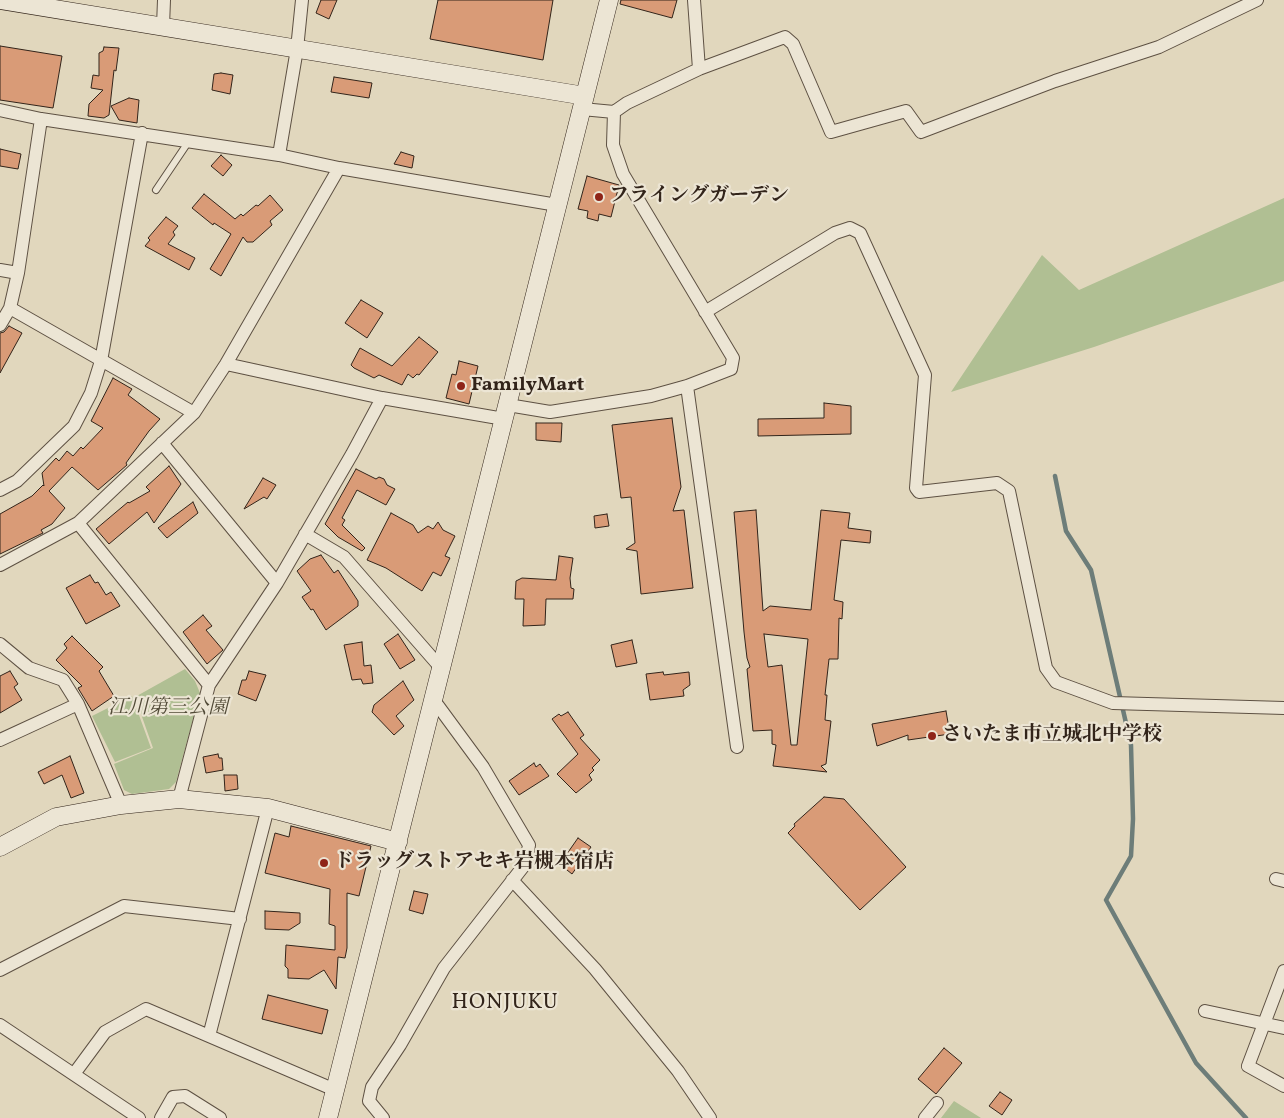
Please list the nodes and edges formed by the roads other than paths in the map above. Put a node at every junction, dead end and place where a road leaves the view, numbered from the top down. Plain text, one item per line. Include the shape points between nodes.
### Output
1 (0, 0) edge
2 (164, 0) edge
3 (302, 0) edge
4 (609, 0) edge
5 (694, 0) edge
6 (1257, 0) edge
7 (163, 26) junction
8 (296, 49) junction
9 (699, 69) junction
10 (583, 102) junction
11 (0, 110) edge
12 (614, 112) junction
13 (42, 119) junction
14 (142, 133) junction
15 (190, 140) junction
16 (279, 155) junction
17 (339, 168) junction
18 (156, 190) dead end
19 (557, 205) junction
20 (0, 270) edge
21 (18, 273) junction
22 (10, 308) junction
23 (705, 312) junction
24 (0, 325) edge
25 (101, 361) junction
26 (226, 364) junction
27 (687, 386) junction
28 (382, 398) junction
29 (506, 412) junction
30 (194, 413) junction
31 (162, 443) junction
32 (0, 490) edge
33 (78, 524) junction
34 (305, 534) junction
35 (0, 565) edge
36 (277, 583) junction
37 (0, 644) edge
38 (441, 668) junction
39 (209, 685) junction
40 (433, 699) junction
41 (78, 704) junction
42 (1284, 708) edge
43 (0, 740) edge
44 (737, 747) dead end
45 (179, 799) junction
46 (121, 805) junction
47 (268, 808) junction
48 (398, 842) junction
49 (0, 847) edge
50 (512, 880) junction
51 (240, 919) junction
52 (0, 970) edge
53 (1284, 971) edge
54 (1205, 1011) dead end
55 (1264, 1023) junction
56 (0, 1025) edge
57 (1284, 1028) edge
58 (209, 1036) junction
59 (74, 1074) junction
60 (1284, 1086) edge
61 (335, 1090) junction
62 (937, 1103) dead end
63 (140, 1118) edge
64 (161, 1118) edge
65 (220, 1118) edge
66 (328, 1118) edge
67 (383, 1118) edge
68 (710, 1118) edge
69 (925, 1118) edge

1 - 7 street
2 - 7 street
3 - 8 street
4 - 10 street
5 - 9 street
6 - 9 street via 1159,46 921,132 906,111 831,132 793,44 785,37
7 - 8 street
8 - 10 street
8 - 16 street
9 - 12 street
10 - 12 street
10 - 19 street
11 - 13 street
12 - 23 street via 613,145 623,174
13 - 14 street
13 - 21 street
14 - 15 street
14 - 25 street
15 - 16 street
15 - 18 lane
16 - 17 street
17 - 19 street
17 - 26 street
19 - 29 street
20 - 21 street
21 - 22 street
22 - 24 street
22 - 25 street
23 - 27 street via 733,358 731,369
23 - 42 street via 835,233 850,228 860,233 925,375 916,488 918,492 997,483 1010,491 1046,668 1056,682 1113,703
25 - 30 street
25 - 32 street via 91,393 74,426 17,481
26 - 28 street
26 - 30 street
27 - 29 street via 651,396 550,412
27 - 44 street
28 - 29 street
28 - 34 street
29 - 38 street
30 - 31 street
31 - 33 street
31 - 36 street
33 - 35 street
33 - 39 street
34 - 36 street
34 - 38 street via 344,557
36 - 39 street
37 - 41 street via 29,668 63,680
38 - 40 street
39 - 45 street
40 - 48 street
40 - 50 street via 483,767 529,846 526,863
41 - 43 street
41 - 46 street
45 - 46 street
45 - 47 street
46 - 49 street via 56,817
47 - 48 street
47 - 51 street
48 - 61 street
50 - 67 street via 444,968 372,1087 369,1101
50 - 68 street via 595,969 678,1071
51 - 52 street via 124,906
51 - 58 street
53 - 55 street
54 - 55 street
55 - 57 street
55 - 60 street via 1248,1066
56 - 59 street
58 - 59 street via 146,1009 105,1032
58 - 61 street
59 - 63 street
61 - 66 street
62 - 69 street
64 - 65 street via 173,1097 185,1096

